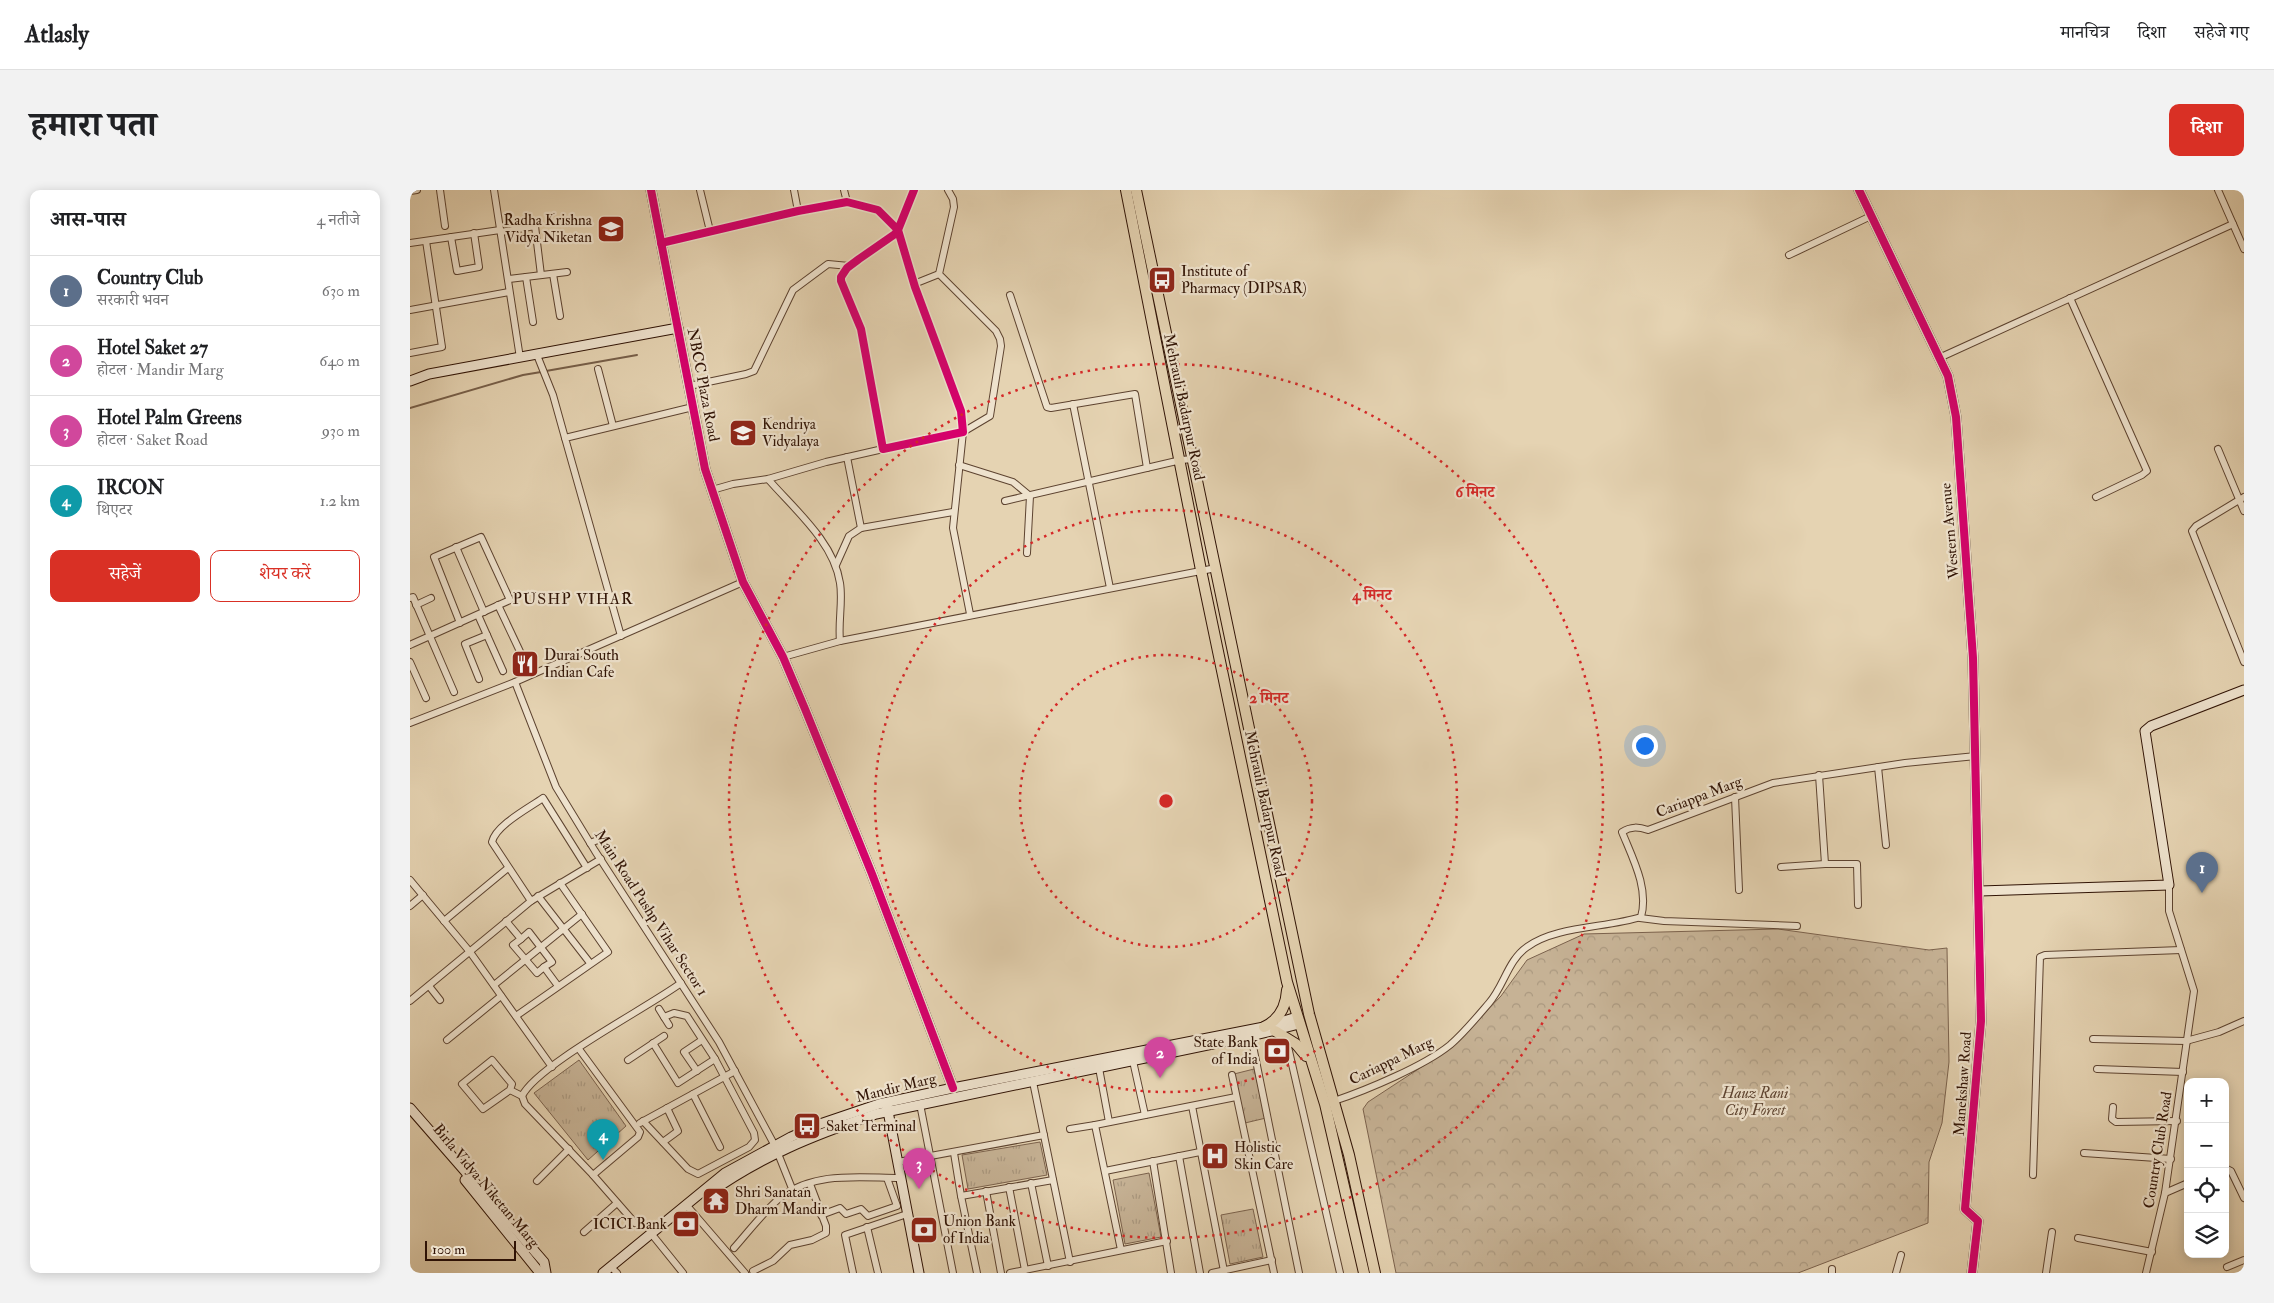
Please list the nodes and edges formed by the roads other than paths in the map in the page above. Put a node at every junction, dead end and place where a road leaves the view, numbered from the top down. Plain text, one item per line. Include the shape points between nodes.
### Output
1 (417, 190) edge
2 (440, 190) edge
3 (494, 190) edge
4 (651, 190) edge
5 (700, 190) edge
6 (794, 190) edge
7 (844, 190) edge
8 (914, 190) edge
9 (948, 190) edge
10 (1126, 190) edge
11 (1137, 190) edge
12 (1859, 190) edge
13 (2218, 190) edge
14 (410, 191) edge
15 (847, 202) junction
16 (798, 210) junction
17 (1871, 216) junction
18 (2233, 224) junction
19 (445, 226) dead end
20 (898, 230) junction
21 (500, 231) junction
22 (710, 231) junction
23 (474, 233) junction
24 (451, 237) junction
25 (426, 240) junction
26 (410, 243) edge
27 (661, 243) junction
28 (2244, 249) edge
29 (1789, 255) dead end
30 (849, 266) junction
31 (567, 272) dead end
32 (553, 274) junction
33 (939, 274) junction
34 (541, 275) junction
35 (526, 277) junction
36 (509, 279) junction
37 (914, 284) junction
38 (509, 292) junction
39 (1010, 295) dead end
40 (2070, 298) junction
41 (437, 305) junction
42 (410, 310) edge
43 (560, 316) dead end
44 (533, 322) dead end
45 (678, 328) junction
46 (410, 353) edge
47 (536, 355) junction
48 (520, 358) junction
49 (1939, 358) junction
50 (598, 369) dead end
51 (410, 381) edge
52 (689, 386) junction
53 (1073, 404) junction
54 (693, 408) junction
55 (613, 426) junction
56 (963, 432) junction
57 (565, 438) junction
58 (883, 449) junction
59 (2218, 449) dead end
60 (847, 457) junction
61 (1192, 459) junction
62 (1180, 460) junction
63 (959, 464) junction
64 (1147, 468) junction
65 (768, 480) junction
66 (1089, 481) junction
67 (712, 490) junction
68 (1030, 496) junction
69 (2096, 497) dead end
70 (2242, 498) edge
71 (1005, 501) dead end
72 (2244, 511) edge
73 (953, 512) junction
74 (861, 528) junction
75 (456, 547) junction
76 (1028, 553) dead end
77 (836, 565) junction
78 (1216, 568) junction
79 (1200, 570) junction
80 (743, 582) junction
81 (1110, 588) junction
82 (410, 598) edge
83 (431, 598) dead end
84 (416, 605) junction
85 (498, 605) junction
86 (481, 613) junction
87 (970, 614) junction
88 (460, 623) junction
89 (487, 635) junction
90 (431, 636) junction
91 (621, 636) junction
92 (840, 641) junction
93 (410, 645) edge
94 (782, 657) junction
95 (524, 660) dead end
96 (410, 662) edge
97 (2244, 662) edge
98 (503, 671) dead end
99 (479, 679) dead end
100 (516, 682) junction
101 (2244, 690) edge
102 (454, 692) dead end
103 (426, 698) dead end
104 (410, 722) edge
105 (1976, 756) junction
106 (1878, 767) junction
107 (1819, 775) junction
108 (1735, 797) junction
109 (603, 838) dead end
110 (590, 843) junction
111 (1886, 845) dead end
112 (601, 859) junction
113 (1825, 862) junction
114 (1276, 864) junction
115 (1263, 867) junction
116 (1782, 867) dead end
117 (508, 868) junction
118 (587, 868) junction
119 (410, 880) edge
120 (560, 883) junction
121 (2169, 885) junction
122 (1739, 890) dead end
123 (1980, 891) junction
124 (423, 895) junction
125 (538, 896) junction
126 (531, 901) junction
127 (1858, 905) dead end
128 (410, 906) edge
129 (582, 914) junction
130 (1640, 918) junction
131 (444, 921) junction
132 (506, 921) junction
133 (1797, 926) dead end
134 (563, 928) junction
135 (520, 938) junction
136 (541, 947) junction
137 (2181, 950) junction
138 (470, 952) junction
139 (525, 959) junction
140 (590, 964) junction
141 (544, 967) junction
142 (1287, 982) junction
143 (681, 984) junction
144 (494, 985) junction
145 (429, 986) junction
146 (558, 986) junction
147 (501, 996) junction
148 (440, 1000) dead end
149 (410, 1001) edge
150 (659, 1009) dead end
151 (516, 1016) junction
152 (664, 1017) junction
153 (1298, 1021) junction
154 (2244, 1021) edge
155 (669, 1024) dead end
156 (1264, 1027) junction
157 (1275, 1032) junction
158 (664, 1036) dead end
159 (1251, 1036) junction
160 (1286, 1037) junction
161 (2093, 1039) dead end
162 (448, 1040) dead end
163 (702, 1040) junction
164 (2186, 1041) junction
165 (653, 1044) junction
166 (579, 1049) junction
167 (715, 1059) junction
168 (628, 1060) dead end
169 (1310, 1060) junction
170 (1133, 1061) junction
171 (552, 1067) junction
172 (1099, 1068) junction
173 (2097, 1069) dead end
174 (697, 1071) junction
175 (735, 1071) junction
176 (2183, 1072) junction
177 (1232, 1075) dead end
178 (725, 1077) junction
179 (1033, 1082) junction
180 (953, 1088) junction
181 (510, 1090) junction
182 (693, 1094) junction
183 (522, 1096) junction
184 (1236, 1097) junction
185 (1334, 1101) junction
186 (920, 1104) junction
187 (1192, 1106) junction
188 (887, 1107) junction
189 (2113, 1107) dead end
190 (410, 1108) edge
191 (667, 1108) junction
192 (1145, 1115) junction
193 (410, 1117) edge
194 (2176, 1121) junction
195 (1109, 1122) junction
196 (640, 1123) junction
197 (1095, 1125) junction
198 (1070, 1129) dead end
199 (1044, 1134) junction
200 (663, 1142) junction
201 (438, 1144) junction
202 (720, 1147) dead end
203 (776, 1148) junction
204 (569, 1150) junction
205 (954, 1152) junction
206 (1200, 1152) junction
207 (2084, 1153) dead end
208 (931, 1156) junction
209 (1179, 1156) junction
210 (2170, 1159) junction
211 (1153, 1161) junction
212 (898, 1162) junction
213 (2229, 1170) edge
214 (1105, 1171) junction
215 (593, 1175) junction
216 (2033, 1175) dead end
217 (887, 1178) junction
218 (900, 1178) junction
219 (1053, 1180) junction
220 (537, 1181) dead end
221 (1032, 1183) junction
222 (810, 1184) junction
223 (2184, 1185) edge
224 (1009, 1187) junction
225 (793, 1191) junction
226 (986, 1191) junction
227 (2165, 1193) junction
228 (961, 1196) junction
229 (2244, 1198) edge
230 (486, 1200) junction
231 (617, 1203) junction
232 (901, 1203) junction
233 (689, 1208) junction
234 (822, 1214) junction
235 (907, 1214) junction
236 (635, 1223) dead end
237 (868, 1227) junction
238 (584, 1232) dead end
239 (2052, 1232) dead end
240 (654, 1237) junction
241 (2078, 1238) dead end
242 (1167, 1241) junction
243 (734, 1248) dead end
244 (1121, 1250) junction
245 (2152, 1252) junction
246 (1900, 1255) dead end
247 (1272, 1260) junction
248 (2244, 1260) edge
249 (1070, 1262) junction
250 (1048, 1266) junction
251 (2226, 1267) dead end
252 (1025, 1270) junction
253 (753, 1271) dead end
254 (1224, 1271) junction
255 (614, 1272) edge
256 (540, 1273) edge
257 (546, 1273) edge
258 (603, 1273) edge
259 (683, 1273) edge
260 (745, 1273) edge
261 (853, 1273) edge
262 (878, 1273) edge
263 (919, 1273) edge
264 (953, 1273) edge
265 (977, 1273) edge
266 (1001, 1273) edge
267 (1010, 1273) edge
268 (1171, 1273) edge
269 (1200, 1273) edge
270 (1212, 1273) edge
271 (1274, 1273) edge
272 (1299, 1273) edge
273 (1340, 1273) edge
274 (1364, 1273) edge
275 (1375, 1273) edge
276 (1896, 1273) edge
277 (1972, 1273) edge
278 (2046, 1273) edge
279 (2146, 1273) edge

1 - 14 street
2 - 19 street
3 - 21 street
4 - 27 street, NBCC Plaza Road
5 - 22 street
6 - 16 street
7 - 15 street
8 - 20 street
9 - 33 street via 954,207
10 - 62 main road, Mehrauli Badarpur Road
11 - 61 main road, Mehrauli Badarpur Road
12 - 17 street, Western Avenue
13 - 18 street
15 - 16 street
15 - 20 street via 878,210
16 - 22 street
17 - 29 street
17 - 49 street, Western Avenue
18 - 28 street
18 - 40 street
20 - 30 street
20 - 37 street
21 - 23 street
21 - 34 street via 535,226
21 - 36 street
22 - 27 street
23 - 24 street
23 - 24 street via 479,267 457,271
24 - 25 street
25 - 26 street
25 - 41 street
27 - 45 street, NBCC Plaza Road
30 - 52 street via 828,264 794,290 754,371
30 - 58 street via 841,281 861,329
31 - 32 street
32 - 34 street
32 - 43 street
33 - 37 street
33 - 56 street via 996,331 1001,346 990,416
34 - 35 street
35 - 36 street
35 - 44 street
36 - 38 street
37 - 56 street via 960,411
38 - 41 street
38 - 48 street
39 - 53 street via 1048,407
40 - 49 street
40 - 69 street via 2146,468 2144,474
41 - 42 street
41 - 46 street via 442,347
45 - 47 street
45 - 52 street, NBCC Plaza Road
47 - 48 street
47 - 57 street
48 - 51 street via 429,374
49 - 105 street, Western Avenue via 1950,385 1956,417 1973,658
50 - 55 street
52 - 54 street, NBCC Plaza Road
53 - 64 street via 1135,394
53 - 66 street
54 - 55 street
54 - 67 street, NBCC Plaza Road
55 - 57 street
56 - 58 street
56 - 63 street
57 - 91 street
58 - 60 street
59 - 70 street
60 - 65 street
60 - 74 street
61 - 62 street
61 - 78 main road, Mehrauli Badarpur Road
62 - 64 street
62 - 79 main road, Mehrauli Badarpur Road
63 - 68 street via 1013,482
63 - 73 street
64 - 66 street
65 - 67 street
65 - 77 street via 820,540
66 - 68 street
66 - 81 street
67 - 80 street, NBCC Plaza Road
68 - 71 street
68 - 76 street
70 - 72 street
70 - 97 street via 2192,531
73 - 74 street
73 - 87 street via 954,540
74 - 77 street via 850,536
75 - 85 street via 481,537 510,600
75 - 86 street
75 - 88 street via 434,557
77 - 92 street via 840,585
78 - 79 street
78 - 114 main road, Mehrauli Badarpur Road
79 - 81 street
79 - 115 main road, Mehrauli Badarpur Road
80 - 91 street
80 - 94 street, NBCC Plaza Road
81 - 87 street
82 - 84 street via 413,597
83 - 84 street
84 - 90 street
85 - 86 street
85 - 95 street
86 - 88 street
86 - 89 street
87 - 92 street
88 - 90 street
89 - 98 street
89 - 99 street via 465,644
90 - 93 street
90 - 102 street
91 - 100 street
92 - 94 street
94 - 180 street, NBCC Plaza Road via 872,874
96 - 103 street
100 - 104 street
100 - 110 street, Main Road Pushp Vihar Sector 1 via 556,786
101 - 121 street via 2145,731
105 - 106 street, Cariappa Marg
105 - 123 street, Western Avenue
106 - 107 street, Cariappa Marg
106 - 111 street
107 - 108 street, Cariappa Marg via 1773,783
107 - 113 street
108 - 122 street
108 - 130 street, Cariappa Marg via 1648,830 1638,827 1622,832 1640,876 1644,906
109 - 110 street
110 - 112 street, Main Road Pushp Vihar Sector 1
112 - 118 street
112 - 143 street, Main Road Pushp Vihar Sector 1
113 - 116 street
113 - 127 street via 1857,864
114 - 115 main road
114 - 185 main road, Mehrauli Badarpur Road via 1314,1038
115 - 142 main road, Mehrauli Badarpur Road
117 - 118 street via 492,842 493,836 543,798
117 - 126 street
117 - 131 street
118 - 120 street
119 - 124 street
120 - 125 street
120 - 129 street
121 - 123 street
121 - 137 street, Country Club Road via 2169,911
123 - 277 street, Manekshaw Road via 1981,1021 1965,1209 1978,1221
124 - 128 street
124 - 131 street
125 - 126 street
125 - 134 street
126 - 132 street
129 - 134 street
129 - 140 street via 608,952
130 - 133 street
130 - 185 street, Cariappa Marg via 1558,933 1527,946 1511,964 1491,1001 1450,1045 1412,1068
131 - 138 street
132 - 135 street
132 - 138 street
134 - 136 street
134 - 140 street
135 - 136 street via 528,932
135 - 139 street via 513,944
136 - 139 street
136 - 141 street via 552,962
137 - 164 street, Country Club Road via 2194,991
137 - 216 street via 2040,957
138 - 144 street
138 - 145 street
139 - 141 street via 537,973
139 - 144 street
140 - 146 street
141 - 146 street
142 - 153 main road, Mehrauli Badarpur Road
142 - 156 main road via 1283,1010
143 - 166 street
143 - 175 street, Main Road Pushp Vihar Sector 1
144 - 147 street
145 - 148 street
145 - 149 street
146 - 151 street
147 - 151 street
147 - 162 street
150 - 152 street
151 - 171 street
152 - 155 street
152 - 163 street via 674,1014 687,1016
153 - 156 street, Mandir Marg
153 - 157 street, Mandir Marg
153 - 169 main road, Mehrauli Badarpur Road
154 - 164 street
156 - 180 street, Mandir Marg
157 - 159 street, Mandir Marg
157 - 160 main road
158 - 165 street
159 - 170 street, Mandir Marg
159 - 272 street
160 - 169 main road
160 - 273 street
161 - 164 street
163 - 167 street
163 - 174 street via 684,1052
164 - 176 street, Country Club Road
165 - 168 street
165 - 174 street via 678,1083
166 - 171 street
166 - 196 street
167 - 174 street
167 - 178 street
169 - 274 main road, Mehrauli Badarpur Road via 1325,1104
170 - 172 street, Mandir Marg
170 - 192 street
171 - 183 street via 525,1089
172 - 179 street, Mandir Marg
172 - 195 street
173 - 176 street
175 - 178 street
175 - 203 street, Main Road Pushp Vihar Sector 1
176 - 194 street, Country Club Road
177 - 184 street
178 - 182 street
178 - 200 street via 754,1133 753,1144 698,1174 688,1169
179 - 186 street, Mandir Marg
179 - 199 street
180 - 188 street, Mandir Marg
181 - 181 street via 512,1084 492,1060 462,1084 483,1109
181 - 183 street
182 - 191 street
182 - 202 street
183 - 204 street via 525,1104
184 - 187 street
184 - 247 street
185 - 275 main road
186 - 188 street, Mandir Marg
186 - 208 street
187 - 192 street
187 - 206 street
188 - 203 street, Mandir Marg
188 - 212 street
189 - 194 street via 2112,1118 2116,1122
190 - 201 street
191 - 196 street
191 - 200 street via 678,1130
192 - 195 street
193 - 201 street, Birla Vidya Niketan Marg
194 - 210 street, Country Club Road
195 - 197 street
196 - 200 street
196 - 215 street via 638,1137
197 - 198 street
197 - 214 street
199 - 205 street
199 - 219 street
201 - 230 street
203 - 225 street, Main Road Pushp Vihar Sector 1
203 - 233 street, Mandir Marg
203 - 258 street, Mandir Marg via 725,1173
204 - 215 street
204 - 220 street
205 - 208 street
205 - 228 street
206 - 209 street
206 - 254 street
207 - 210 street
208 - 212 street
208 - 264 street
209 - 211 street
209 - 269 street
210 - 227 street, Country Club Road
211 - 214 street
211 - 242 street
212 - 218 street
213 - 229 street
214 - 244 street
215 - 231 street
217 - 218 street
217 - 222 street via 835,1178
217 - 232 street
218 - 232 street
219 - 221 street
219 - 249 street
221 - 224 street
221 - 250 street
222 - 225 street
222 - 234 street
223 - 227 street
224 - 226 street
224 - 252 street
225 - 243 street via 780,1198
226 - 228 street
226 - 266 street
227 - 245 street, Country Club Road
228 - 265 street
230 - 256 street, Birla Vidya Niketan Marg
230 - 257 street via 544,1262
231 - 236 street
231 - 238 street
232 - 234 street via 868,1216 861,1209 846,1214 840,1208
232 - 235 street
233 - 240 street, Mandir Marg
233 - 260 street
234 - 253 street via 827,1230 824,1235 790,1246 774,1261
235 - 237 street
235 - 263 street
237 - 261 street via 844,1235
237 - 262 street
239 - 278 street
240 - 255 street, Mandir Marg
240 - 259 street
241 - 245 street
242 - 244 street
242 - 268 street
244 - 249 street
245 - 279 street, Country Club Road
246 - 276 street
247 - 254 street
247 - 271 street
248 - 251 street
249 - 250 street
250 - 252 street
252 - 267 street
254 - 270 street

